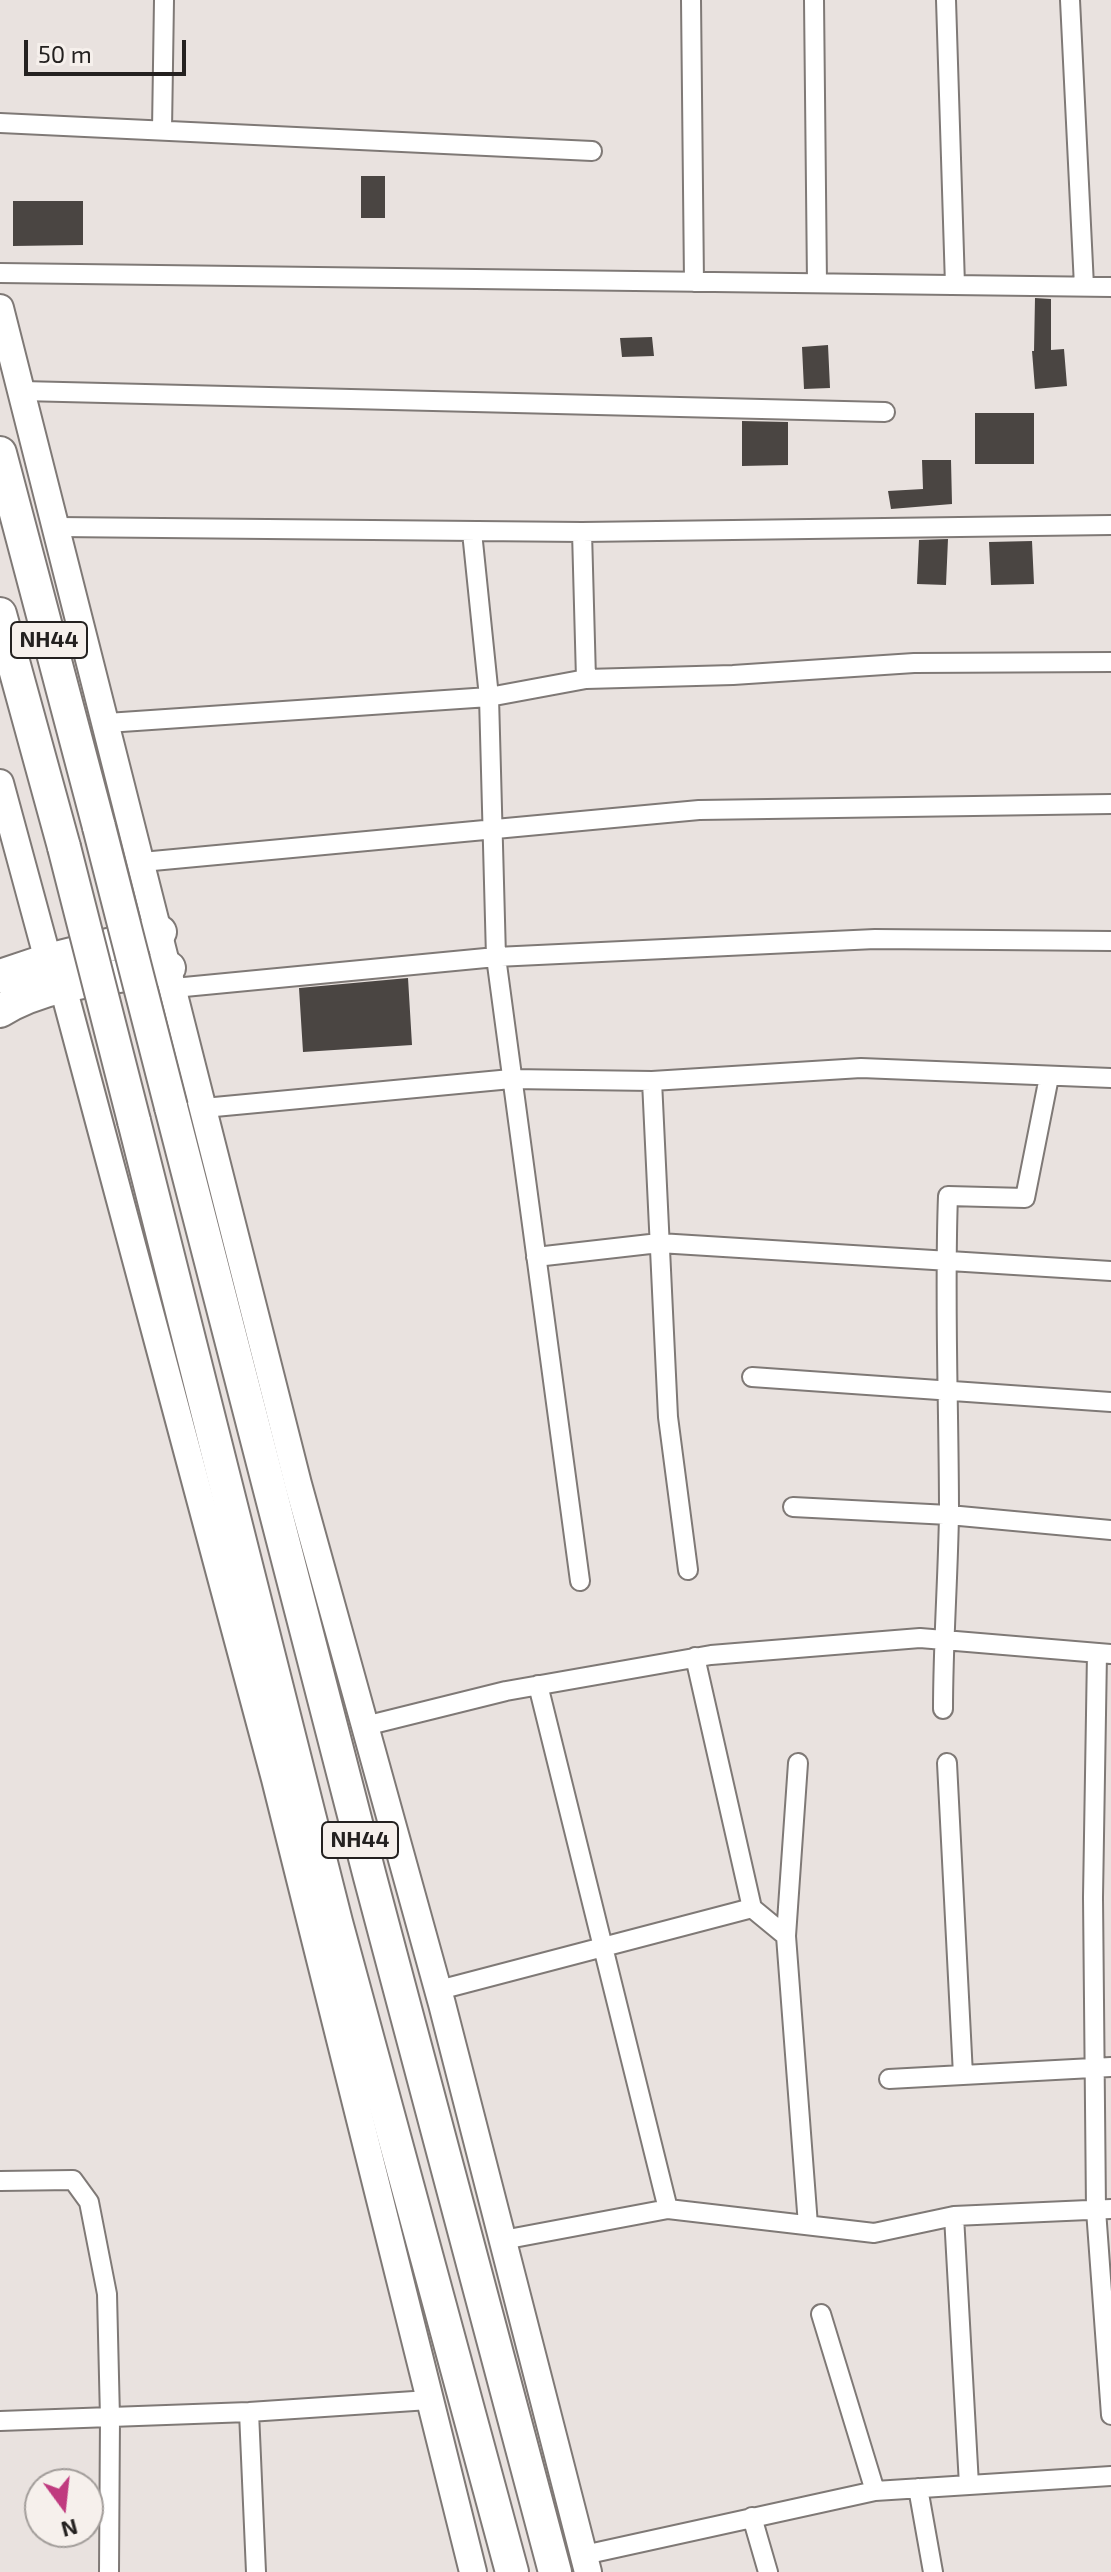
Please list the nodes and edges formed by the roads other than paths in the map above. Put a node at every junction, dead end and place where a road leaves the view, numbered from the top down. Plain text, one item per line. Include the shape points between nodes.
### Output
1 (164, 0) edge
2 (691, 0) edge
3 (814, 0) edge
4 (946, 0) edge
5 (1070, 0) edge
6 (0, 123) edge
7 (162, 130) junction
8 (592, 151) dead end
9 (0, 273) edge
10 (694, 282) junction
11 (817, 283) junction
12 (955, 285) junction
13 (1084, 286) junction
14 (1111, 287) edge
15 (0, 308) edge
16 (22, 391) junction
17 (885, 412) dead end
18 (0, 453) edge
19 (1111, 525) edge
20 (57, 527) junction
21 (472, 532) junction
22 (582, 532) junction
23 (0, 614) edge
24 (1111, 662) edge
25 (586, 679) junction
26 (489, 697) junction
27 (107, 723) junction
28 (0, 783) edge
29 (1111, 804) edge
30 (493, 829) junction
31 (142, 862) junction
32 (160, 932) junction
33 (1111, 941) edge
34 (496, 957) junction
35 (56, 974) junction
36 (0, 976) edge
37 (171, 978) junction
38 (0, 1011) edge
39 (1049, 1077) junction
40 (1111, 1078) edge
41 (511, 1079) junction
42 (652, 1081) junction
43 (204, 1108) junction
44 (659, 1243) junction
45 (536, 1257) junction
46 (945, 1260) junction
47 (1111, 1271) edge
48 (752, 1377) dead end
49 (946, 1392) junction
50 (1111, 1402) edge
51 (793, 1507) dead end
52 (949, 1515) junction
53 (1111, 1530) edge
54 (688, 1570) dead end
55 (580, 1581) dead end
56 (942, 1639) junction
57 (1104, 1653) edge
58 (695, 1657) junction
59 (538, 1685) junction
60 (943, 1709) dead end
61 (365, 1726) junction
62 (798, 1763) dead end
63 (947, 1763) dead end
64 (752, 1908) junction
65 (786, 1936) junction
66 (604, 1946) junction
67 (439, 1990) junction
68 (1103, 2068) edge
69 (963, 2075) junction
70 (889, 2079) dead end
71 (0, 2181) edge
72 (668, 2209) junction
73 (1104, 2210) edge
74 (954, 2216) junction
75 (808, 2225) junction
76 (503, 2240) junction
77 (821, 2314) dead end
78 (429, 2400) junction
79 (249, 2412) junction
80 (1111, 2415) edge
81 (110, 2418) junction
82 (0, 2421) edge
83 (1111, 2476) edge
84 (969, 2485) junction
85 (918, 2488) junction
86 (875, 2491) junction
87 (752, 2517) junction
88 (586, 2563) edge
89 (109, 2572) edge
90 (256, 2572) edge
91 (473, 2572) edge
92 (512, 2572) edge
93 (555, 2572) edge
94 (768, 2572) edge
95 (933, 2572) edge

1 - 7 street
2 - 10 street
3 - 11 street
4 - 12 street
5 - 13 street
6 - 7 street
7 - 8 street
9 - 10 street
10 - 11 street
11 - 12 street
12 - 13 street
13 - 14 street
15 - 16 street
16 - 17 street
16 - 20 street
18 - 93 highway, NH44, bridge
19 - 22 street
20 - 21 street
20 - 27 street
21 - 22 street
21 - 26 street
22 - 25 street
23 - 92 highway, NH44, bridge via 64,847 336,1922
24 - 25 street via 914,663
25 - 26 street
26 - 27 street
26 - 30 street
27 - 31 street
28 - 35 street
29 - 30 street via 699,810
30 - 31 street
30 - 34 street
31 - 32 street
32 - 35 highway
32 - 37 street
33 - 34 street via 875,939
34 - 37 street
34 - 41 street
35 - 36 highway
35 - 37 highway
35 - 38 highway
35 - 78 street via 279,1794
37 - 43 street
39 - 40 street
39 - 42 street via 861,1068
39 - 46 street via 1025,1198 948,1196
41 - 42 street
41 - 43 street
41 - 45 street
42 - 44 street
43 - 61 street
44 - 45 street
44 - 46 street
44 - 54 street via 668,1417
45 - 55 street
46 - 47 street
46 - 49 street
48 - 49 street
49 - 50 street
49 - 52 street
51 - 52 street
52 - 53 street
52 - 56 street
56 - 57 street
56 - 58 street
56 - 60 street
57 - 68 street via 1093,1897
58 - 59 street
58 - 64 street
59 - 61 street
59 - 66 street
61 - 67 street
62 - 65 street
63 - 69 street
64 - 65 street
64 - 66 street
65 - 75 street
66 - 67 street
66 - 72 street
67 - 76 street
68 - 69 street
68 - 73 street
69 - 70 street
71 - 81 street via 73,2180 89,2202 107,2294
72 - 75 street
72 - 76 street
73 - 74 street
73 - 80 street
74 - 75 street via 874,2233
74 - 84 street
76 - 88 street
77 - 86 street
78 - 79 street
78 - 91 street
79 - 81 street
79 - 90 street
81 - 82 street
81 - 89 street
83 - 84 street
84 - 85 street
85 - 86 street
85 - 95 street
86 - 87 street
87 - 88 street
87 - 94 street

